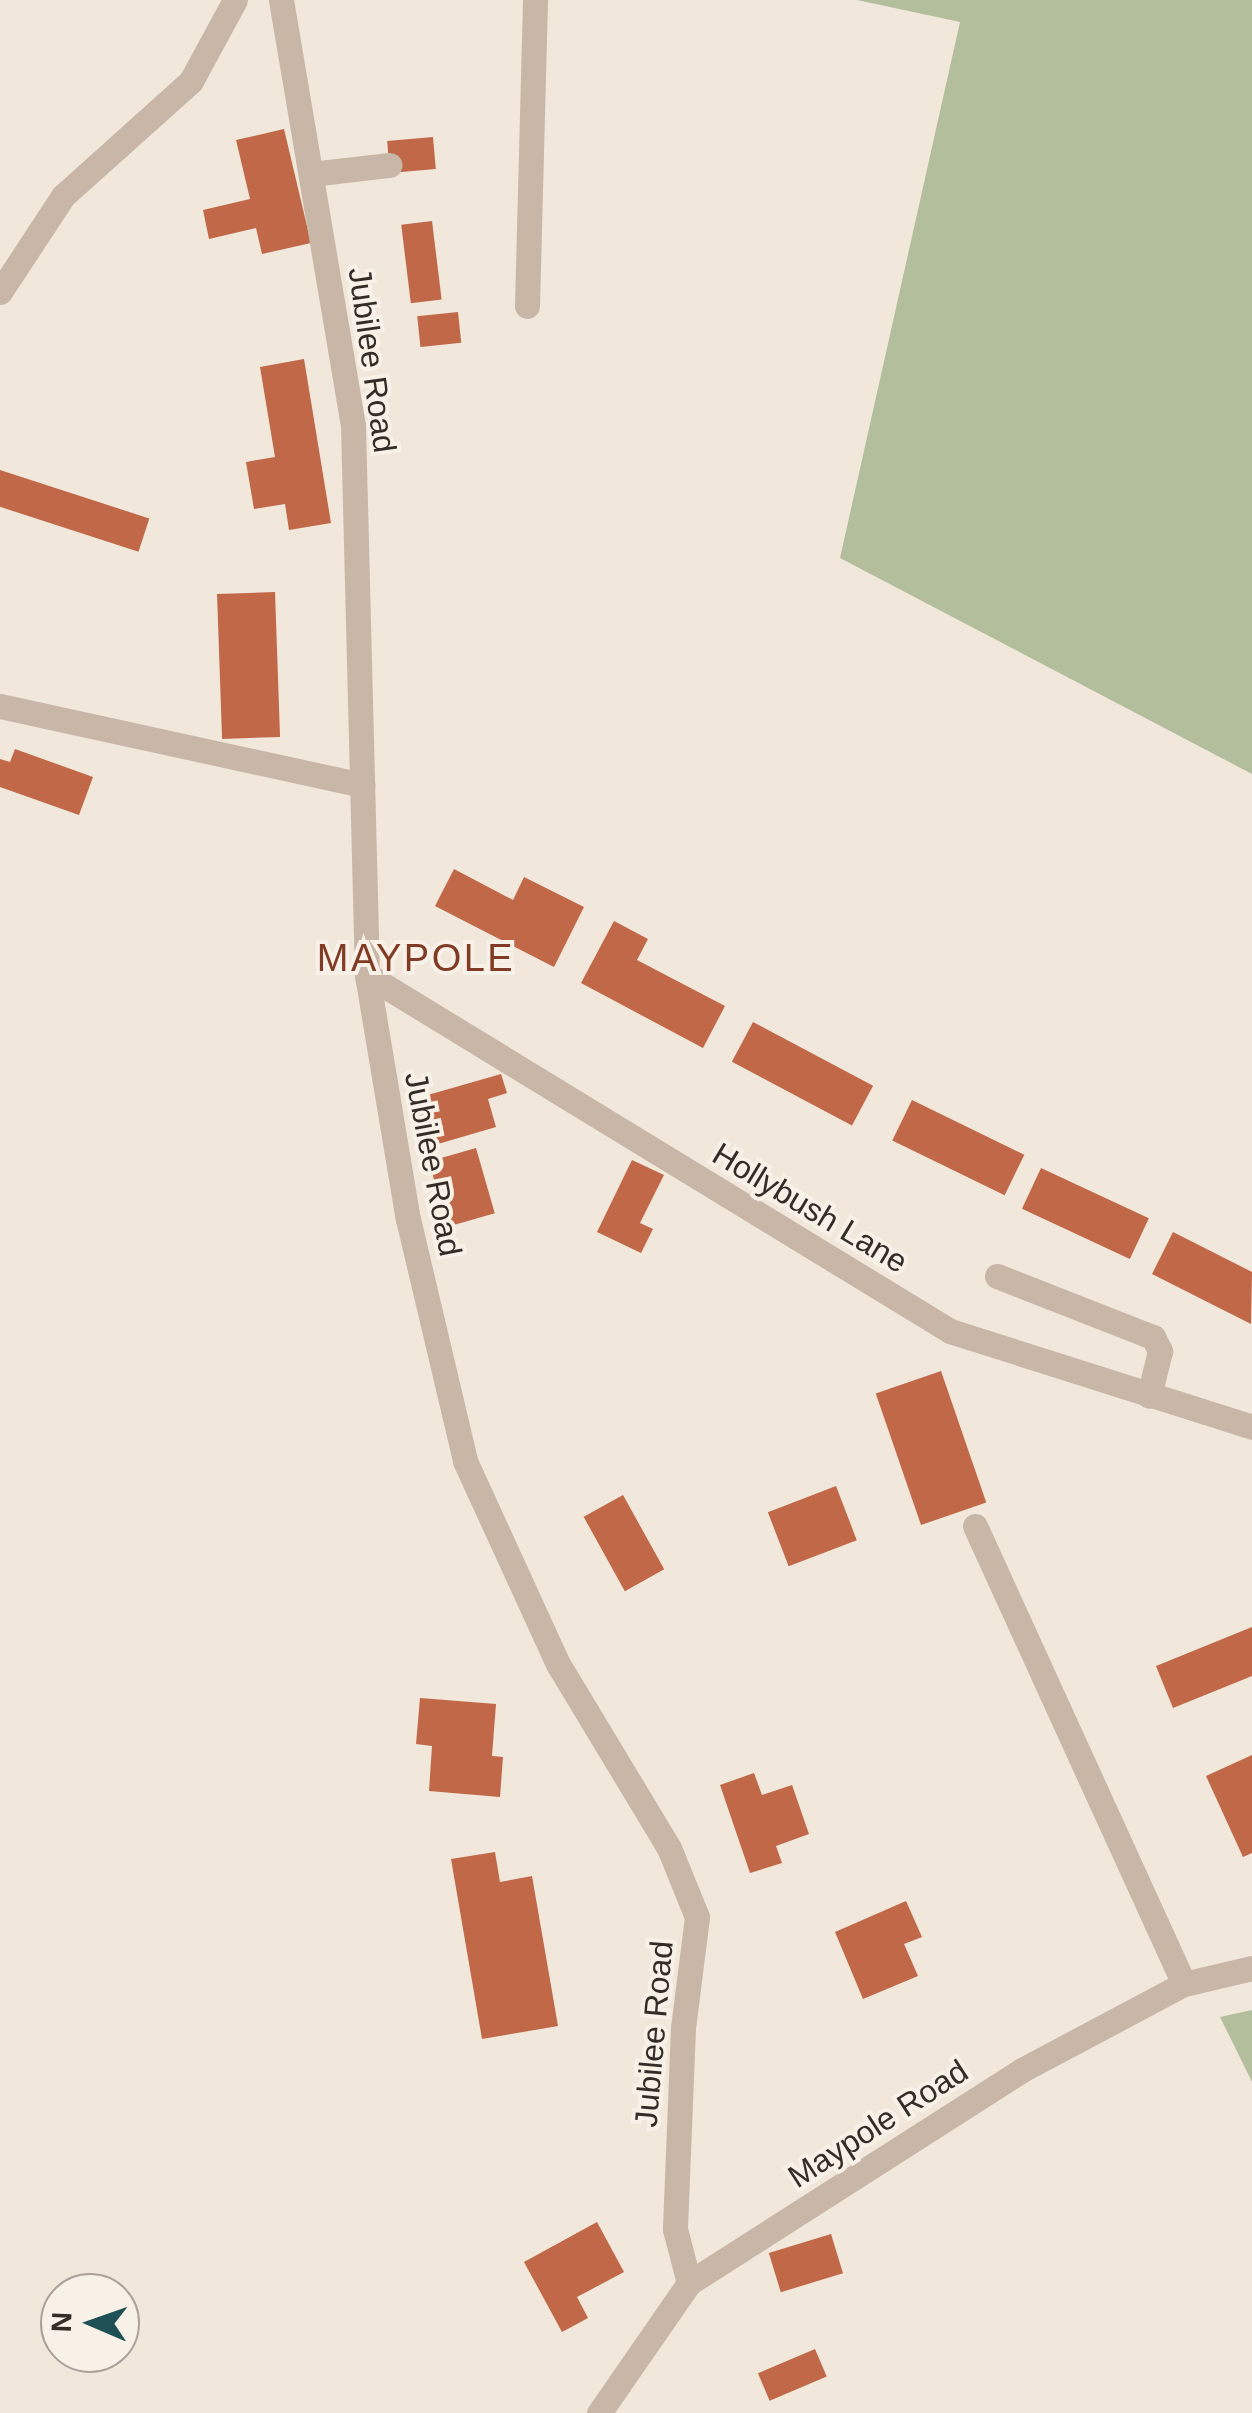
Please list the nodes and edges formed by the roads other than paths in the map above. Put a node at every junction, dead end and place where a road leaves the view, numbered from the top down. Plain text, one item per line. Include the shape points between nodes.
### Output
1 (235, 0) edge
2 (281, 0) edge
3 (535, 0) edge
4 (389, 165) dead end
5 (311, 174) junction
6 (0, 292) edge
7 (527, 306) dead end
8 (0, 706) edge
9 (362, 784) junction
10 (366, 975) junction
11 (998, 1276) dead end
12 (1149, 1396) junction
13 (1252, 1427) edge
14 (975, 1526) dead end
15 (1252, 1968) edge
16 (1184, 1984) junction
17 (689, 2284) junction
18 (599, 2413) edge

1 - 6 street via 192,81 63,196
2 - 5 street, Jubilee Road
3 - 7 street
4 - 5 street
5 - 9 street, Jubilee Road via 353,426
8 - 9 street
9 - 10 street, Jubilee Road
10 - 12 street, Hollybush Lane via 950,1331
10 - 17 street, Jubilee Road via 408,1220 464,1461 558,1664 669,1848 696,1917 683,2028 674,2229
11 - 12 street via 1153,1337 1160,1351
12 - 13 street, Hollybush Lane
14 - 16 street
15 - 16 street, Maypole Road
16 - 17 street, Maypole Road via 1022,2070
17 - 18 street, Maypole Road

